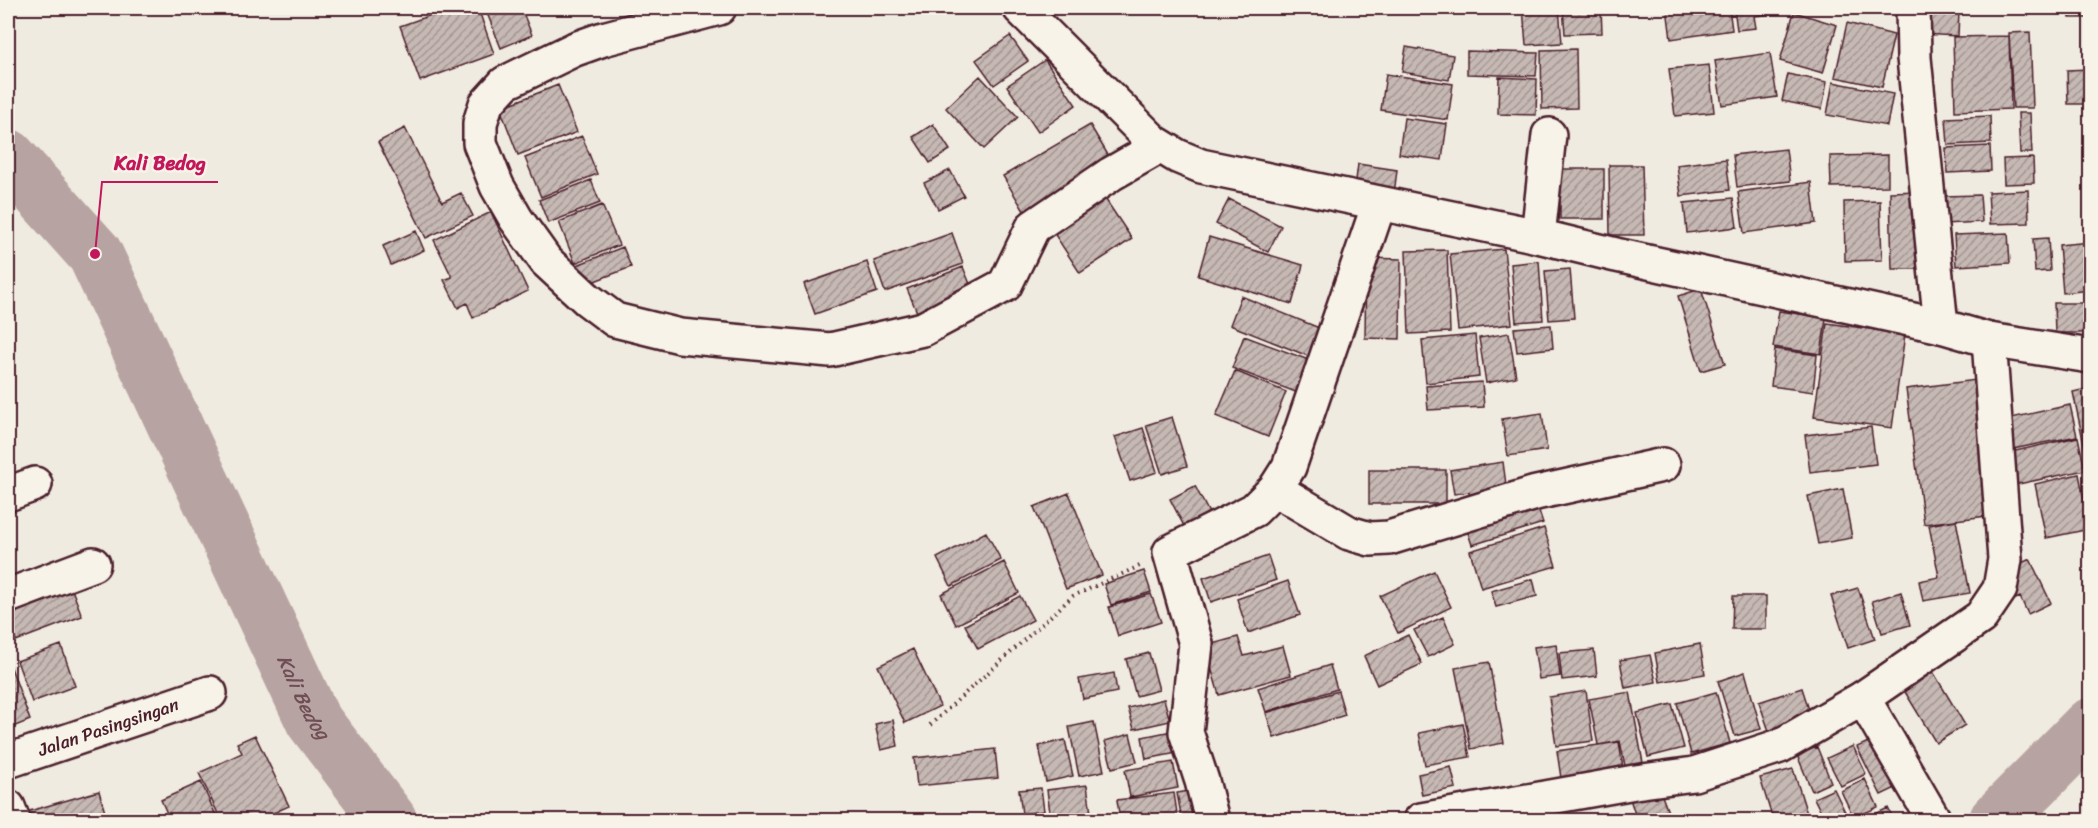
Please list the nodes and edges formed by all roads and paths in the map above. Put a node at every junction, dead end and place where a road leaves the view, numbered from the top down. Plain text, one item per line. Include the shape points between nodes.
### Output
1 (720, 8) edge
2 (1020, 8) edge
3 (1913, 8) edge
4 (1550, 135) dead end
5 (1160, 146) junction
6 (1379, 204) junction
7 (1538, 236) junction
8 (1941, 326) junction
9 (1989, 340) junction
10 (2091, 356) edge
11 (1663, 465) dead end
12 (1275, 489) junction
13 (1170, 552) junction
14 (93, 564) dead end
15 (8, 596) edge
16 (210, 693) dead end
17 (1863, 698) junction
18 (930, 724) dead end
19 (8, 761) edge
20 (8, 807) edge
21 (13, 820) edge
22 (1212, 820) edge
23 (1421, 820) edge
24 (1934, 820) edge

1 - 5 street via 575,49 505,83 486,104 480,123 480,143 497,186 516,219 546,261 615,320 680,336 830,350 923,329 1005,285 1033,227
2 - 5 street
3 - 8 street via 1914,58
4 - 7 street
5 - 6 street via 1201,166
6 - 7 street
6 - 12 street via 1289,467
7 - 8 street
8 - 9 street
9 - 10 street
9 - 17 street via 2005,560 2000,589 1981,616
11 - 12 street via 1536,493 1389,538 1370,539 1348,533
12 - 13 street via 1254,510
13 - 18 path via 1073,596
13 - 22 street via 1196,644 1186,732
14 - 15 street
16 - 19 street, Jalan Pasingsingan
17 - 23 street via 1780,746 1694,774
17 - 24 street
20 - 21 street

